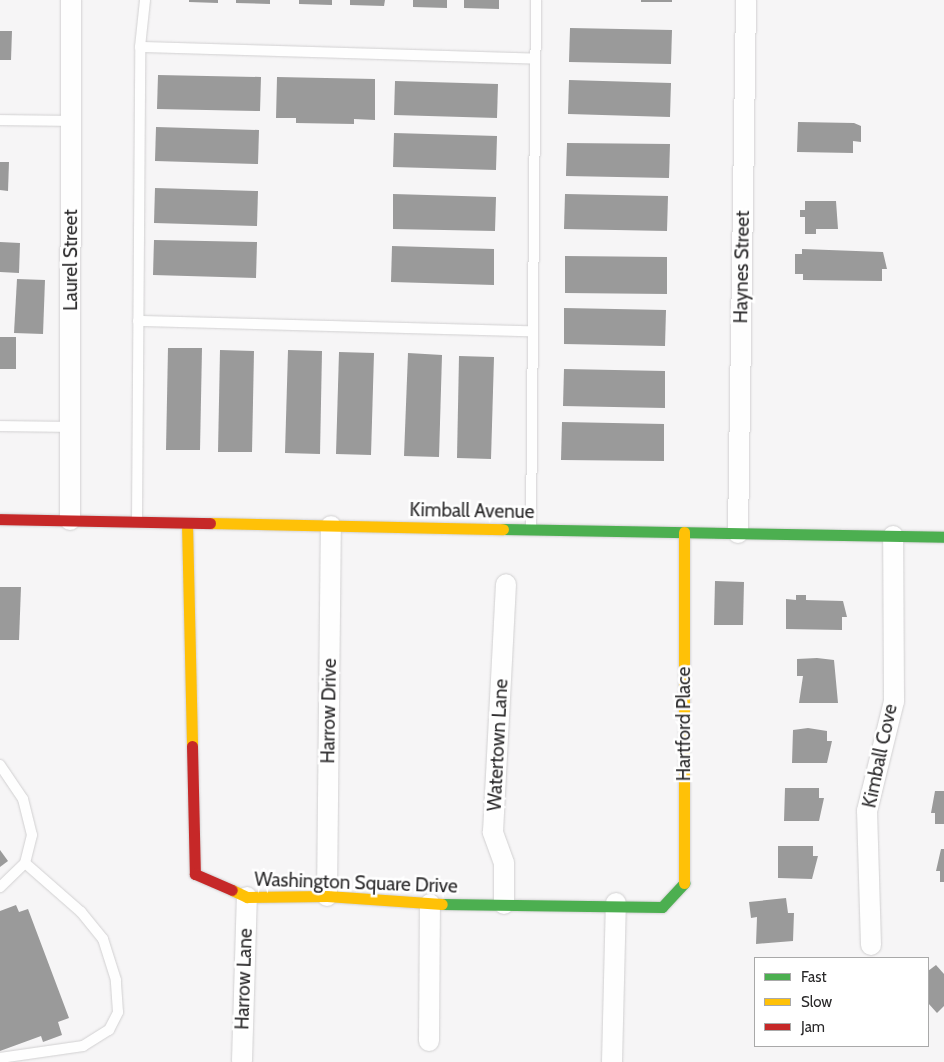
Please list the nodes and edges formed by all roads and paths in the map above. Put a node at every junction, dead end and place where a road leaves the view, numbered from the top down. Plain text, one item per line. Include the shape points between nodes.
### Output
1 (71, 0) edge
2 (145, 0) edge
3 (536, 0) edge
4 (746, 0) edge
5 (140, 47) junction
6 (535, 59) junction
7 (0, 120) edge
8 (71, 121) junction
9 (138, 321) junction
10 (533, 331) junction
11 (0, 426) edge
12 (70, 427) junction
13 (0, 519) edge
14 (70, 520) junction
15 (137, 522) junction
16 (187, 523) junction
17 (331, 526) junction
18 (531, 530) junction
19 (684, 532) junction
20 (738, 533) junction
21 (893, 536) junction
22 (944, 537) edge
23 (506, 584) dead end
24 (0, 765) edge
25 (25, 863) junction
26 (0, 887) edge
27 (327, 896) junction
28 (247, 897) junction
29 (616, 903) junction
30 (430, 904) junction
31 (504, 904) junction
32 (662, 907) joint
33 (871, 945) dead end
34 (429, 1041) dead end
35 (0, 1058) edge
36 (242, 1061) edge
37 (612, 1062) edge

1 - 8 street, Laurel Street
2 - 5 lane
3 - 6 lane
4 - 20 street, Haynes Street
5 - 6 lane
5 - 9 lane
6 - 10 lane
7 - 8 lane
8 - 12 street, Laurel Street
9 - 10 lane
9 - 15 lane
10 - 18 lane
11 - 12 lane
12 - 14 street, Laurel Street
13 - 14 street, Kimball Avenue
14 - 15 street, Kimball Avenue
15 - 16 street, Kimball Avenue
16 - 17 street, Kimball Avenue
16 - 28 street, Washington Square Drive via 195,874
17 - 18 street, Kimball Avenue
17 - 27 street, Harrow Drive
18 - 19 street, Kimball Avenue
19 - 20 street, Kimball Avenue
19 - 32 street, Hartford Place via 684,882
20 - 21 street, Kimball Avenue
21 - 22 street, Kimball Avenue
21 - 33 street, Kimball Cove via 894,701 867,811
23 - 31 street, Watertown Lane via 493,832 504,863
24 - 25 lane via 10,775 29,812 31,845
25 - 26 lane
25 - 35 lane via 81,912 103,939 116,980 118,1012 109,1030 83,1046
27 - 28 street, Washington Square Drive
27 - 30 street, Washington Square Drive
28 - 36 street, Harrow Lane
29 - 31 street, Washington Square Drive
29 - 32 street, Washington Square Drive
29 - 37 street
30 - 31 street, Washington Square Drive
30 - 34 street

